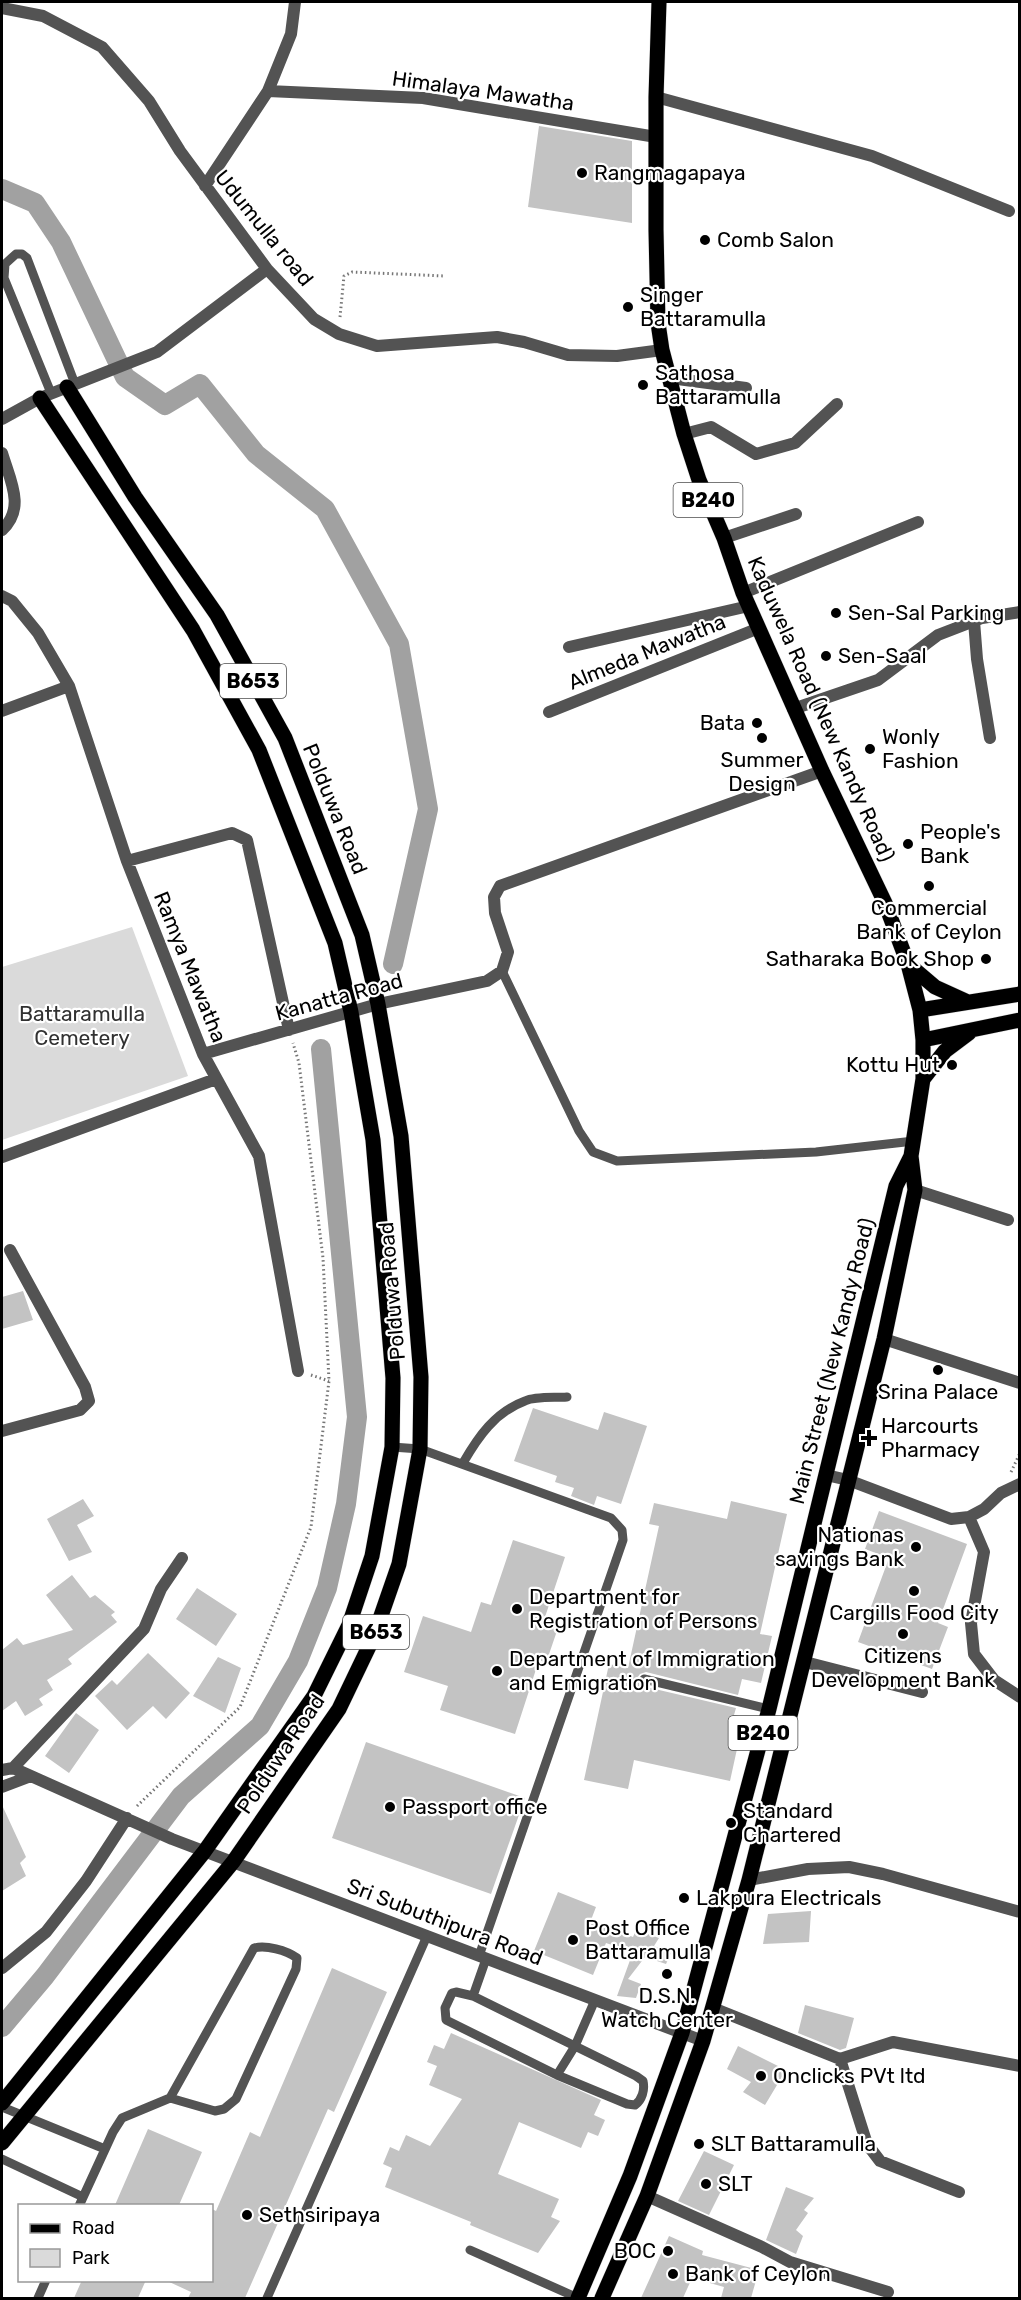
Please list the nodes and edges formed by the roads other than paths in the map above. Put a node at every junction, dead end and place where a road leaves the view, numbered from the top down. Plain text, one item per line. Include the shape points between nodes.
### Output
1 (295, 2) edge
2 (659, 2) edge
3 (2, 8) edge
4 (268, 91) junction
5 (656, 97) junction
6 (656, 137) junction
7 (205, 186) junction
8 (1009, 211) dead end
9 (267, 269) junction
10 (662, 350) junction
11 (670, 378) junction
12 (71, 386) junction
13 (746, 388) dead end
14 (46, 395) junction
15 (837, 404) dead end
16 (2, 418) edge
17 (684, 434) junction
18 (2, 453) edge
19 (796, 514) dead end
20 (918, 522) dead end
21 (2, 530) edge
22 (724, 538) junction
23 (2, 596) edge
24 (746, 600) junction
25 (1020, 612) edge
26 (974, 621) junction
27 (759, 628) junction
28 (569, 647) dead end
29 (69, 686) junction
30 (793, 709) junction
31 (2, 711) edge
32 (549, 712) dead end
33 (990, 738) dead end
34 (822, 771) junction
35 (127, 861) junction
36 (908, 964) junction
37 (502, 971) junction
38 (1020, 994) edge
39 (969, 1002) junction
40 (378, 1004) junction
41 (920, 1010) junction
42 (351, 1012) junction
43 (1020, 1020) edge
44 (974, 1029) junction
45 (289, 1030) junction
46 (923, 1040) junction
47 (202, 1054) junction
48 (216, 1079) junction
49 (923, 1079) junction
50 (914, 1141) junction
51 (911, 1156) junction
52 (2, 1157) edge
53 (915, 1190) junction
54 (1008, 1220) dead end
55 (10, 1250) dead end
56 (884, 1339) junction
57 (298, 1371) dead end
58 (1020, 1383) edge
59 (567, 1397) dead end
60 (2, 1431) edge
61 (392, 1447) junction
62 (420, 1449) junction
63 (463, 1463) junction
64 (826, 1475) junction
65 (848, 1480) junction
66 (1020, 1484) edge
67 (969, 1517) junction
68 (182, 1558) dead end
69 (805, 1662) junction
70 (644, 1679) dead end
71 (922, 1692) dead end
72 (1020, 1697) edge
73 (769, 1709) junction
74 (7, 1769) edge
75 (31, 1776) junction
76 (2, 1788) edge
77 (127, 1818) junction
78 (204, 1851) junction
79 (232, 1862) junction
80 (749, 1880) junction
81 (1020, 1912) edge
82 (427, 1936) junction
83 (483, 1958) junction
84 (2, 1968) edge
85 (473, 1996) junction
86 (595, 2000) junction
87 (713, 2008) junction
88 (682, 2033) junction
89 (703, 2041) junction
90 (575, 2046) junction
91 (840, 2059) junction
92 (1020, 2066) edge
93 (556, 2075) junction
94 (170, 2098) junction
95 (2, 2105) edge
96 (24, 2116) junction
97 (2, 2143) edge
98 (105, 2149) junction
99 (2, 2159) edge
100 (959, 2192) dead end
101 (647, 2196) junction
102 (81, 2201) edge
103 (470, 2250) dead end
104 (45, 2282) edge
105 (888, 2292) dead end
106 (38, 2298) edge
107 (267, 2298) edge
108 (578, 2298) edge
109 (602, 2298) edge

1 - 4 street via 291,34
2 - 5 main road, Kaduwela Road (New Kandy Road) / B240
3 - 7 street, Udumulla road via 43,16 102,47 149,101
4 - 6 street, Himalaya Mawatha via 423,98
4 - 7 street
5 - 6 main road, Kaduwela Road (New Kandy Road) / B240
5 - 8 street via 872,156
6 - 10 main road, Kaduwela Road (New Kandy Road) / B240 via 658,323
7 - 9 street, Udumulla road
9 - 10 street, Udumulla road via 314,319 339,334 377,346 497,337 568,355 617,356
9 - 12 street via 158,352
10 - 11 main road, Kaduwela Road (New Kandy Road) / B240
11 - 13 street
11 - 17 main road, Kaduwela Road (New Kandy Road) / B240
12 - 14 street
12 - 14 lane via 27,258 16,254 5,264 4,278
12 - 40 main road, Polduwa Road / B653 via 135,497 217,615 285,738 362,935
14 - 16 street
14 - 42 main road, Polduwa Road / B653 via 194,630 259,750 335,943
15 - 17 street via 795,443 756,454 711,427
17 - 22 main road, Kaduwela Road (New Kandy Road) / B240
18 - 21 street via 16,501 10,522
19 - 22 street
20 - 24 street
22 - 24 main road, Kaduwela Road (New Kandy Road) / B240
23 - 29 street, Ramya Mawatha via 12,601 38,633
24 - 27 main road, Kaduwela Road (New Kandy Road) / B240
24 - 28 street
25 - 26 street
26 - 30 street via 938,635 878,680
26 - 33 street
27 - 30 main road, Kaduwela Road (New Kandy Road) / B240
27 - 32 street, Almeda Mawatha
29 - 31 street
29 - 35 street, Ramya Mawatha
30 - 34 main road, Kaduwela Road (New Kandy Road) / B240
34 - 36 main road, Kaduwela Road (New Kandy Road) / B240 via 885,903
34 - 37 street via 500,886 494,897 495,913 508,952
35 - 45 street via 232,833 247,840
35 - 47 street, Ramya Mawatha
36 - 39 main road via 935,987
36 - 41 main road, Kaduwela Road (New Kandy Road) / B240
37 - 40 street, Kanatta Road via 487,981
37 - 50 lane via 579,1131 593,1152 617,1161 816,1152
38 - 39 main road
39 - 41 main road
40 - 42 street, Kanatta Road
40 - 62 main road, Polduwa Road / B653 via 401,1136 421,1377
41 - 46 main road, Kaduwela Road (New Kandy Road) / B240
42 - 45 street, Kanatta Road
42 - 61 main road, Polduwa Road / B653 via 373,1140 393,1378
43 - 44 main road
44 - 46 main road
44 - 49 main road via 945,1051
45 - 47 street, Kanatta Road
46 - 49 main road, Main Street (New Kandy Road) / B240
47 - 48 street, Ramya Mawatha
48 - 52 street
48 - 57 street, Ramya Mawatha via 259,1156
49 - 50 main road, Main Street (New Kandy Road) / B240
50 - 51 main road, Main Street (New Kandy Road) / B240
51 - 53 main road, Main Street (New Kandy Road) / B240
51 - 64 main road, Main Street (New Kandy Road) / B240 via 896,1186
53 - 54 street
53 - 56 main road, Main Street (New Kandy Road) / B240
55 - 60 street via 85,1387 88,1401 80,1410
56 - 58 street
56 - 65 main road, Main Street (New Kandy Road) / B240
59 - 63 lane via 526,1400 499,1415
61 - 62 lane
61 - 78 main road, Polduwa Road / B653 via 372,1556 349,1625 314,1696
62 - 63 lane
62 - 79 main road, Polduwa Road / B653 via 399,1564 374,1636 339,1709
63 - 83 lane via 611,1518 622,1530 623,1540
64 - 65 street
64 - 73 main road, Main Street (New Kandy Road) / B240
65 - 67 street via 951,1519
65 - 69 main road, Main Street (New Kandy Road) / B240
66 - 67 street
67 - 72 street via 984,1552 971,1623 974,1654 994,1680
68 - 74 street via 161,1589 144,1629
69 - 71 street
69 - 80 main road, Main Street (New Kandy Road) / B240
70 - 73 lane
73 - 88 main road, Main Street (New Kandy Road) / B240
74 - 75 street, Sri Subuthipura Road
75 - 76 street
75 - 77 street, Sri Subuthipura Road
77 - 78 street, Sri Subuthipura Road
77 - 84 street via 86,1881 46,1932
78 - 79 street, Sri Subuthipura Road
78 - 95 main road, Polduwa Road / B653
79 - 82 street, Sri Subuthipura Road
79 - 96 main road, Polduwa Road / B653
80 - 81 street via 808,1869 849,1868
80 - 87 main road, Main Street (New Kandy Road) / B240
82 - 83 street, Sri Subuthipura Road
82 - 107 lane
83 - 85 lane
83 - 86 street, Sri Subuthipura Road
85 - 90 lane
85 - 93 lane via 452,1993 444,2008 446,2020
86 - 88 street, Sri Subuthipura Road
86 - 90 lane
87 - 89 main road, Main Street (New Kandy Road) / B240
87 - 91 street
88 - 89 street, Sri Subuthipura Road
88 - 108 main road, Main Street (New Kandy Road) / B240 via 630,2176
89 - 101 main road, Main Street (New Kandy Road) / B240
90 - 93 lane
90 - 93 lane via 643,2082 639,2102 627,2104
91 - 92 street via 893,2042
91 - 100 street via 867,2144 880,2161
94 - 94 lane via 215,2111 236,2099 296,1970 297,1958 262,1946 254,1948
94 - 98 lane via 122,2118
95 - 96 lane
96 - 97 main road, Polduwa Road / B653
96 - 98 lane
98 - 102 lane
99 - 102 lane
101 - 105 street via 790,2262
101 - 109 main road, Main Street (New Kandy Road) / B240
103 - 108 lane
104 - 106 lane

